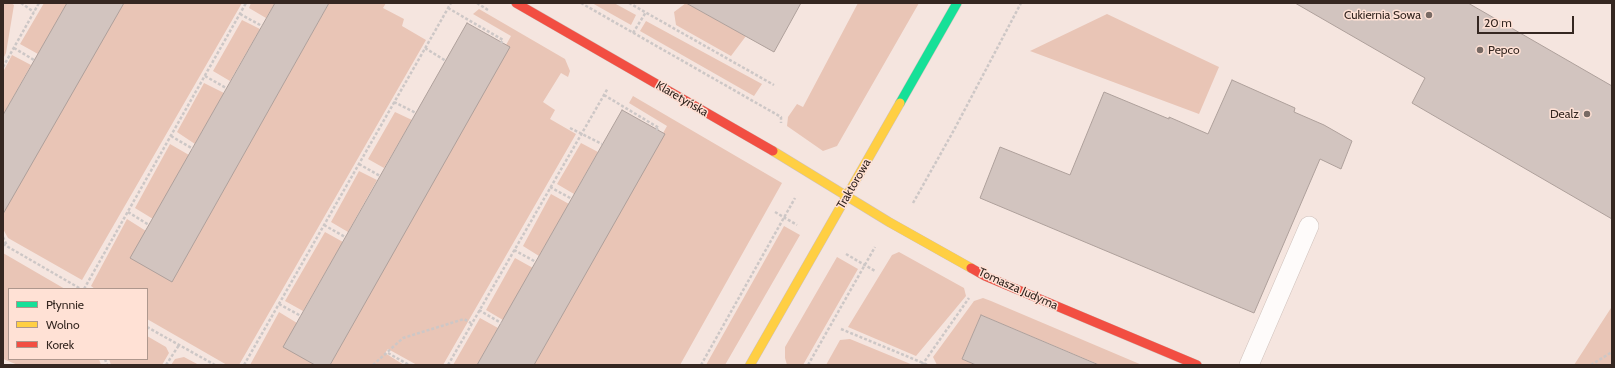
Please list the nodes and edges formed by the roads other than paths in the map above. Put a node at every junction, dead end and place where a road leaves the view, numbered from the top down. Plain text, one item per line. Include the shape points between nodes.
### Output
1 (516, 3) edge
2 (957, 3) edge
3 (846, 197) junction
4 (1309, 226) dead end
5 (750, 365) edge
6 (1197, 365) edge
7 (1249, 365) edge

1 - 3 street, Klaretyńska via 810,173
2 - 3 street, Traktorowa
3 - 5 street, Traktorowa
3 - 6 street, Tomasza Judyma via 985,276
4 - 7 lane

